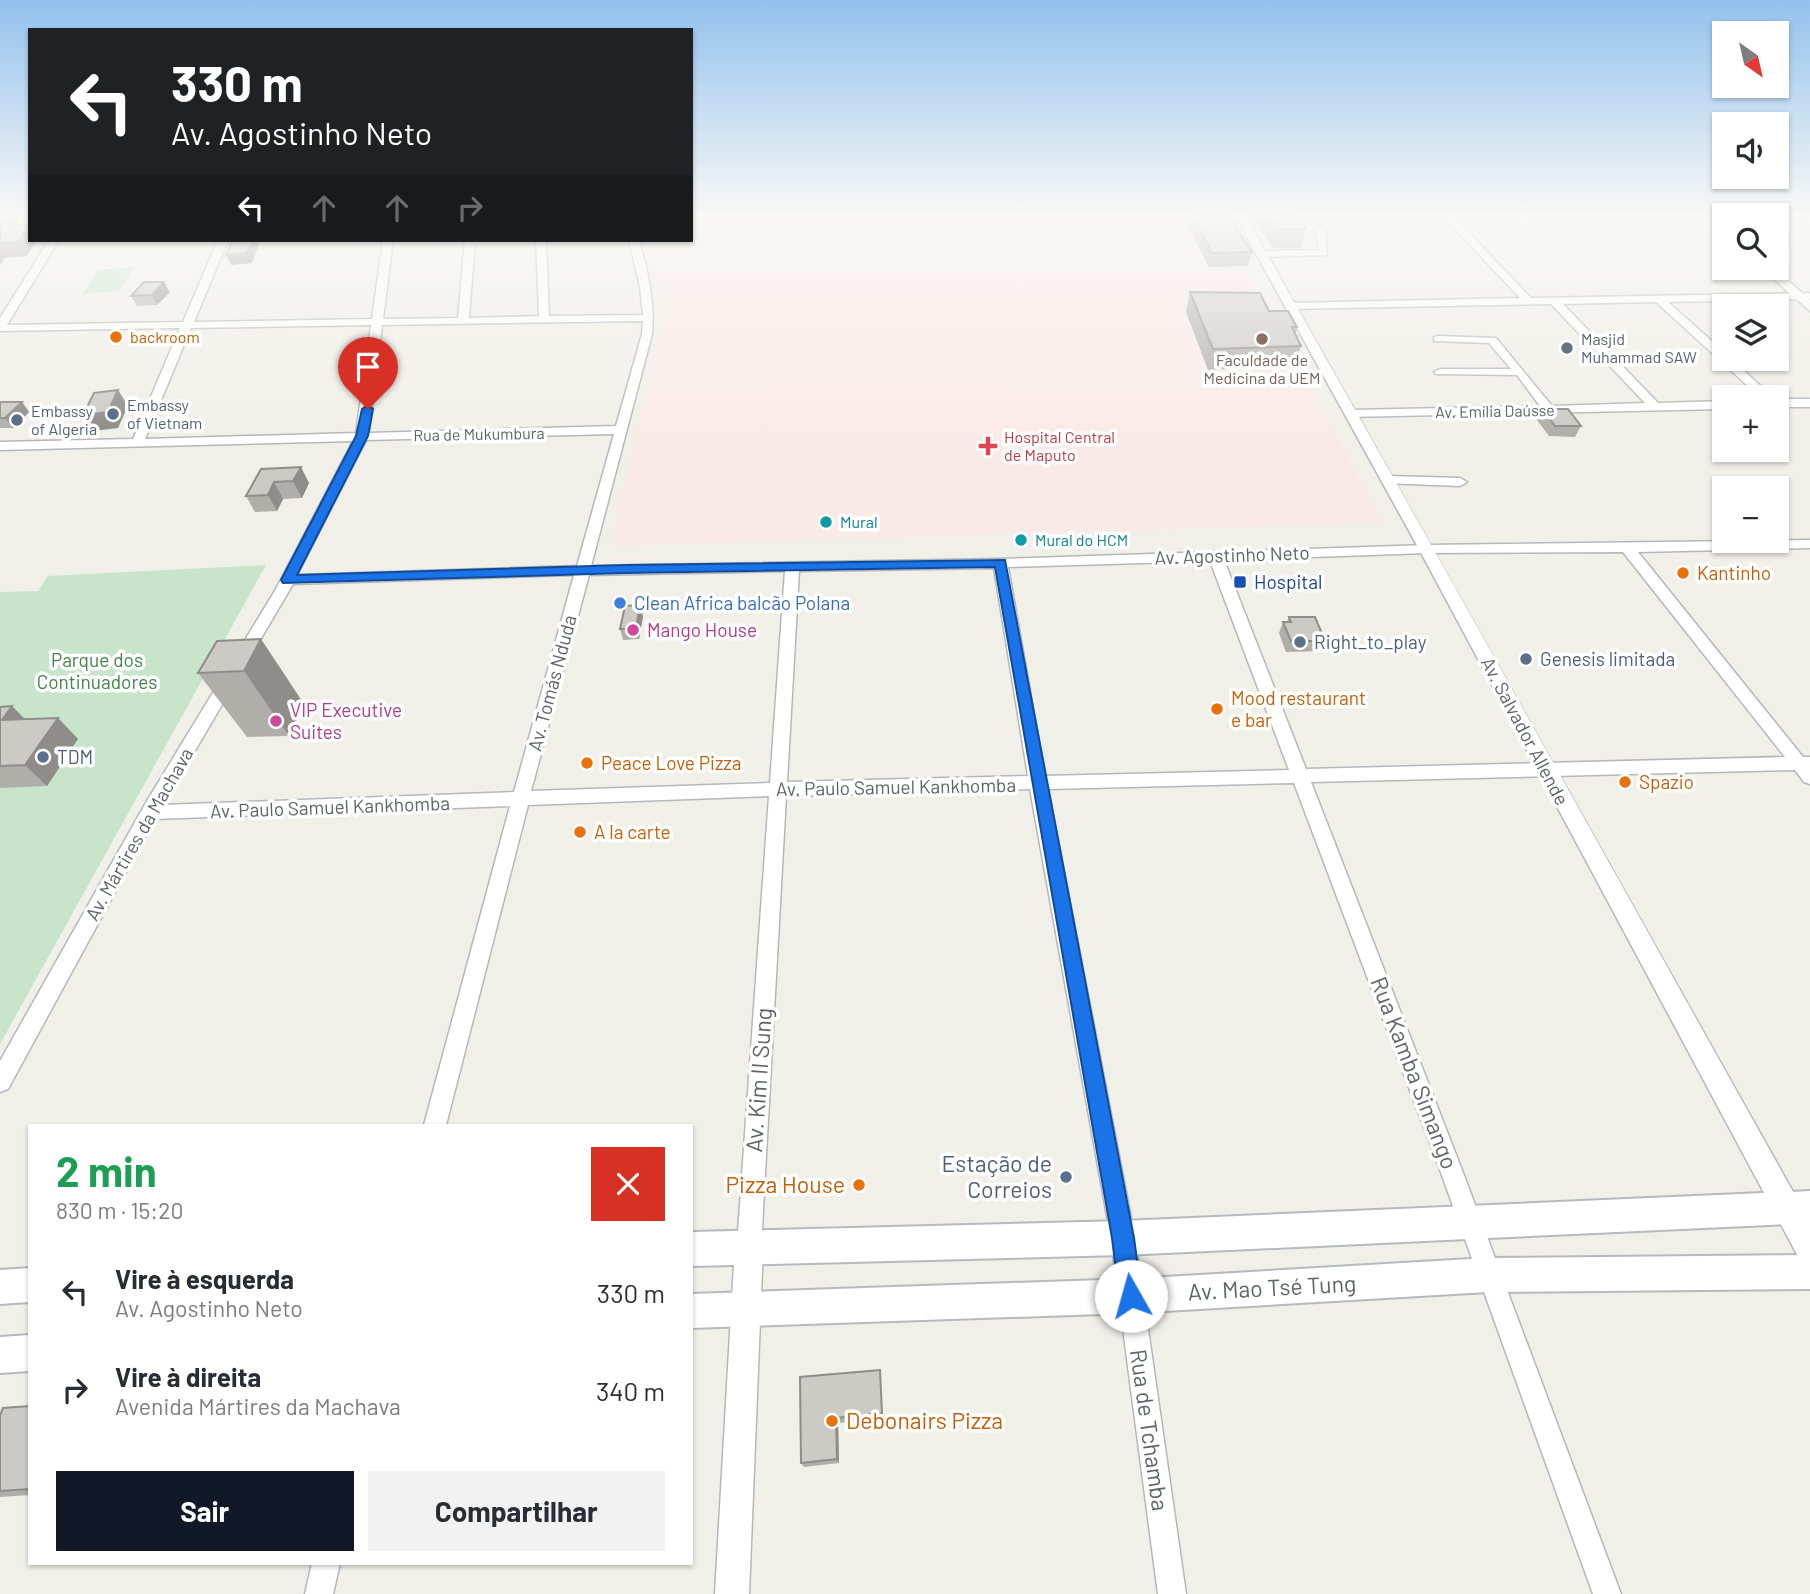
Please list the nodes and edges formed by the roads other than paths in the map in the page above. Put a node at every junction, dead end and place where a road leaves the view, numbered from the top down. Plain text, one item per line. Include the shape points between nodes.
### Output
1 (25, 286) edge
2 (202, 286) edge
3 (382, 286) edge
4 (466, 286) edge
5 (543, 286) edge
6 (643, 286) edge
7 (1278, 286) edge
8 (1514, 286) edge
9 (1804, 296) edge
10 (1659, 299) junction
11 (1528, 301) junction
12 (1555, 301) junction
13 (1289, 306) junction
14 (1810, 307) edge
15 (649, 318) junction
16 (463, 320) junction
17 (544, 320) junction
18 (378, 322) junction
19 (185, 325) junction
20 (0, 327) edge
21 (1438, 339) dead end
22 (1712, 347) edge
23 (1738, 371) edge
24 (1440, 372) dead end
25 (1520, 372) junction
26 (1754, 385) edge
27 (1805, 403) edge
28 (1712, 405) edge
29 (1655, 407) junction
30 (1549, 410) junction
31 (1351, 414) junction
32 (1810, 414) edge
33 (621, 430) junction
34 (362, 436) junction
35 (136, 443) junction
36 (0, 446) edge
37 (1388, 480) junction
38 (1460, 482) dead end
39 (1810, 544) edge
40 (1427, 548) junction
41 (1627, 548) junction
42 (1215, 555) junction
43 (1000, 563) junction
44 (792, 566) junction
45 (582, 571) junction
46 (285, 584) junction
47 (1806, 768) edge
48 (1546, 771) junction
49 (1301, 775) junction
50 (1038, 783) junction
51 (778, 789) junction
52 (520, 801) junction
53 (151, 812) junction
54 (0, 1082) edge
55 (435, 1124) edge
56 (1798, 1207) edge
57 (1469, 1220) junction
58 (1123, 1238) junction
59 (749, 1246) junction
60 (693, 1249) edge
61 (1810, 1251) edge
62 (1810, 1272) edge
63 (1488, 1275) junction
64 (28, 1285) edge
65 (0, 1287) edge
66 (1131, 1296) junction
67 (746, 1308) junction
68 (693, 1311) edge
69 (28, 1353) edge
70 (0, 1355) edge
71 (326, 1565) edge
72 (319, 1594) edge
73 (732, 1594) edge
74 (1172, 1594) edge
75 (1607, 1594) edge

1 - 20 street
2 - 19 street
3 - 18 street
4 - 16 street
5 - 17 street
6 - 15 street, Av. Tomás Nduda
7 - 13 street, Av. Salvador Allende
8 - 11 street
9 - 10 street
9 - 14 street
10 - 12 street
10 - 22 street
11 - 12 street
11 - 13 street
12 - 29 street
13 - 31 street, Av. Salvador Allende
15 - 17 street
15 - 33 street, Av. Tomás Nduda
16 - 17 street
16 - 18 street
18 - 19 street
18 - 34 street, Av. Mártires da Machava
19 - 20 street
19 - 35 street
21 - 25 street via 1492,340
23 - 26 street
24 - 25 street
25 - 30 street
27 - 32 street
28 - 29 street, Av. Emília Daússe
29 - 30 street, Av. Emília Daússe
30 - 31 street, Av. Emília Daússe
31 - 37 street, Av. Salvador Allende
33 - 34 street, Rua de Mukumbura
33 - 45 street, Av. Tomás Nduda
34 - 35 street, Rua de Mukumbura
34 - 46 street, Av. Mártires da Machava
35 - 36 street, Rua de Mukumbura
37 - 38 street
37 - 40 street, Av. Salvador Allende
39 - 41 street, Av. Agostinho Neto
40 - 41 street, Av. Agostinho Neto
40 - 42 street, Av. Agostinho Neto
40 - 48 street, Av. Salvador Allende
41 - 47 street
42 - 43 street, Av. Agostinho Neto
42 - 49 street, Rua Kamba Simango
43 - 44 street, Av. Agostinho Neto
43 - 50 street, Rua de Tchamba
44 - 45 street, Av. Agostinho Neto
44 - 51 street, Av. Kim II Sung
45 - 46 street, Av. Agostinho Neto via 318,579
45 - 52 street, Av. Tomás Nduda
46 - 53 street, Av. Mártires da Machava
47 - 48 street, Av. Paulo Samuel Kankhomba
48 - 49 street, Av. Paulo Samuel Kankhomba
48 - 56 street, Av. Salvador Allende
49 - 50 street, Av. Paulo Samuel Kankhomba
49 - 57 street, Rua Kamba Simango
50 - 51 street, Av. Paulo Samuel Kankhomba
50 - 58 street, Rua de Tchamba
51 - 52 street, Av. Paulo Samuel Kankhomba
51 - 59 street, Av. Kim II Sung
52 - 53 street, Av. Paulo Samuel Kankhomba
52 - 55 street, Av. Tomás Nduda
53 - 54 street, Av. Mártires da Machava
56 - 57 main road
56 - 61 street, Av. Salvador Allende
57 - 58 main road
57 - 63 street, Rua Kamba Simango
58 - 59 main road
58 - 66 street, Rua de Tchamba
59 - 60 main road
59 - 67 street, Av. Kim II Sung
62 - 63 main road, Av. Mao Tsé Tung
63 - 66 main road, Av. Mao Tsé Tung
63 - 75 street, Rua Kamba Simango
64 - 65 main road
66 - 67 main road, Av. Mao Tsé Tung
66 - 74 street, Rua de Tchamba
67 - 68 main road, Av. Mao Tsé Tung
67 - 73 street, Av. Kim II Sung
69 - 70 main road
71 - 72 street

